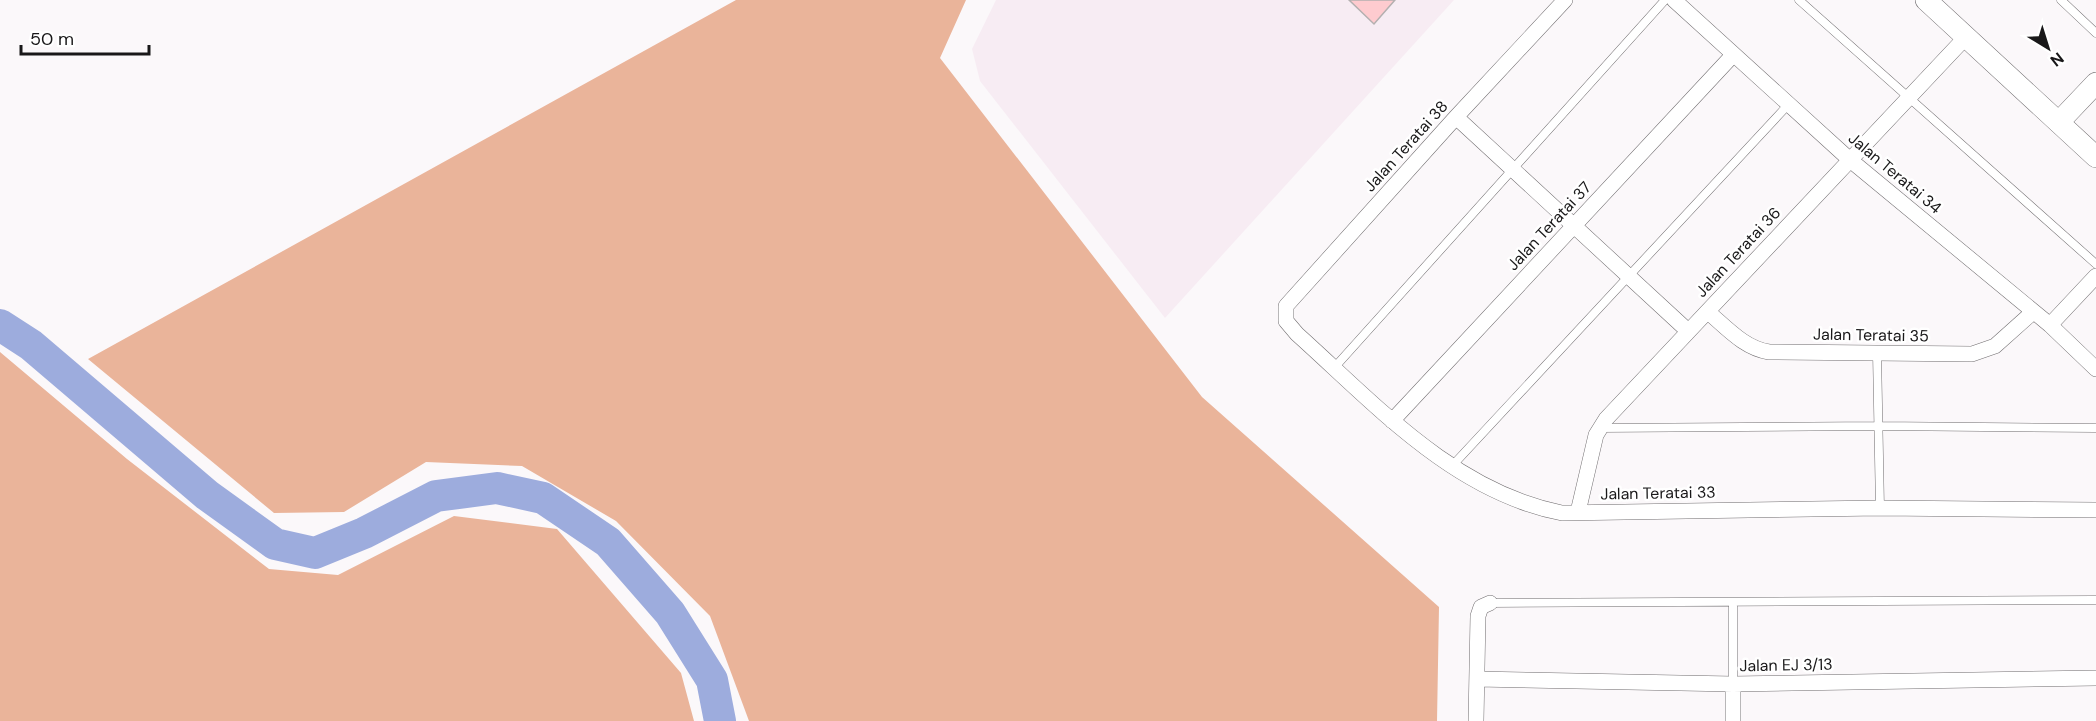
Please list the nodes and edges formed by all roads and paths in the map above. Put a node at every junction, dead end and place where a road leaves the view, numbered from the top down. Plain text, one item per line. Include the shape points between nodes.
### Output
1 (1565, 0) edge
2 (1665, 0) edge
3 (1674, 0) edge
4 (1799, 0) edge
5 (1926, 0) edge
6 (2061, 0) edge
7 (2096, 33) edge
8 (1965, 38) junction
9 (1733, 55) junction
10 (2096, 83) edge
11 (1907, 98) junction
12 (1788, 105) junction
13 (1456, 117) junction
14 (2059, 122) junction
15 (2096, 157) edge
16 (1849, 159) junction
17 (1513, 170) junction
18 (1574, 226) junction
19 (2096, 264) edge
20 (1629, 276) junction
21 (2096, 276) edge
22 (1708, 312) junction
23 (2034, 312) junction
24 (1286, 321) joint
25 (2050, 325) junction
26 (1688, 331) junction
27 (1877, 353) junction
28 (1334, 368) junction
29 (2096, 369) edge
30 (1392, 421) junction
31 (1879, 426) junction
32 (1600, 428) junction
33 (2096, 428) edge
34 (1451, 467) junction
35 (1880, 508) junction
36 (2096, 510) edge
37 (1578, 512) junction
38 (2096, 600) edge
39 (1733, 602) junction
40 (1490, 603) joint
41 (2096, 678) edge
42 (1477, 679) junction
43 (1733, 684) junction
44 (1476, 721) edge
45 (1733, 721) edge

1 - 13 street, Jalan Teratai 38
2 - 17 lane
3 - 9 street, Jalan Teratai 34
4 - 11 lane
5 - 8 street
6 - 7 lane
8 - 11 street, Jalan Teratai 36
8 - 14 street
9 - 12 street, Jalan Teratai 34
9 - 18 street, Jalan Teratai 37
10 - 14 street
11 - 16 street, Jalan Teratai 36
11 - 19 lane
12 - 16 street, Jalan Teratai 34
12 - 20 lane
13 - 17 street
13 - 24 street, Jalan Teratai 38 via 1286,306
14 - 15 street
16 - 22 street, Jalan Teratai 36
16 - 23 street, Jalan Teratai 34
17 - 18 street
17 - 28 lane
18 - 20 street
18 - 30 street, Jalan Teratai 37
20 - 26 street
20 - 34 lane
21 - 25 street
22 - 26 street, Jalan Teratai 36
22 - 27 street, Jalan Teratai 35 via 1757,350
23 - 25 street, Jalan Teratai 34
23 - 27 street, Jalan Teratai 35 via 2004,340 1984,352
24 - 28 street, Jalan Teratai 33
25 - 29 street, Jalan Teratai 34
26 - 32 street, Jalan Teratai 36
27 - 31 lane
28 - 30 street, Jalan Teratai 33
30 - 34 street, Jalan Teratai 33
31 - 32 lane
31 - 33 lane
31 - 35 lane
32 - 37 street, Jalan Teratai 36
34 - 37 street, Jalan Teratai 33 via 1518,500 1548,510
35 - 36 street, Jalan Teratai 33
35 - 37 street, Jalan Teratai 33
38 - 39 lane
39 - 40 lane
39 - 43 lane
40 - 42 street via 1479,611
41 - 43 street, Jalan EJ 3/13
42 - 43 street, Jalan EJ 3/13
42 - 44 street
43 - 45 street

